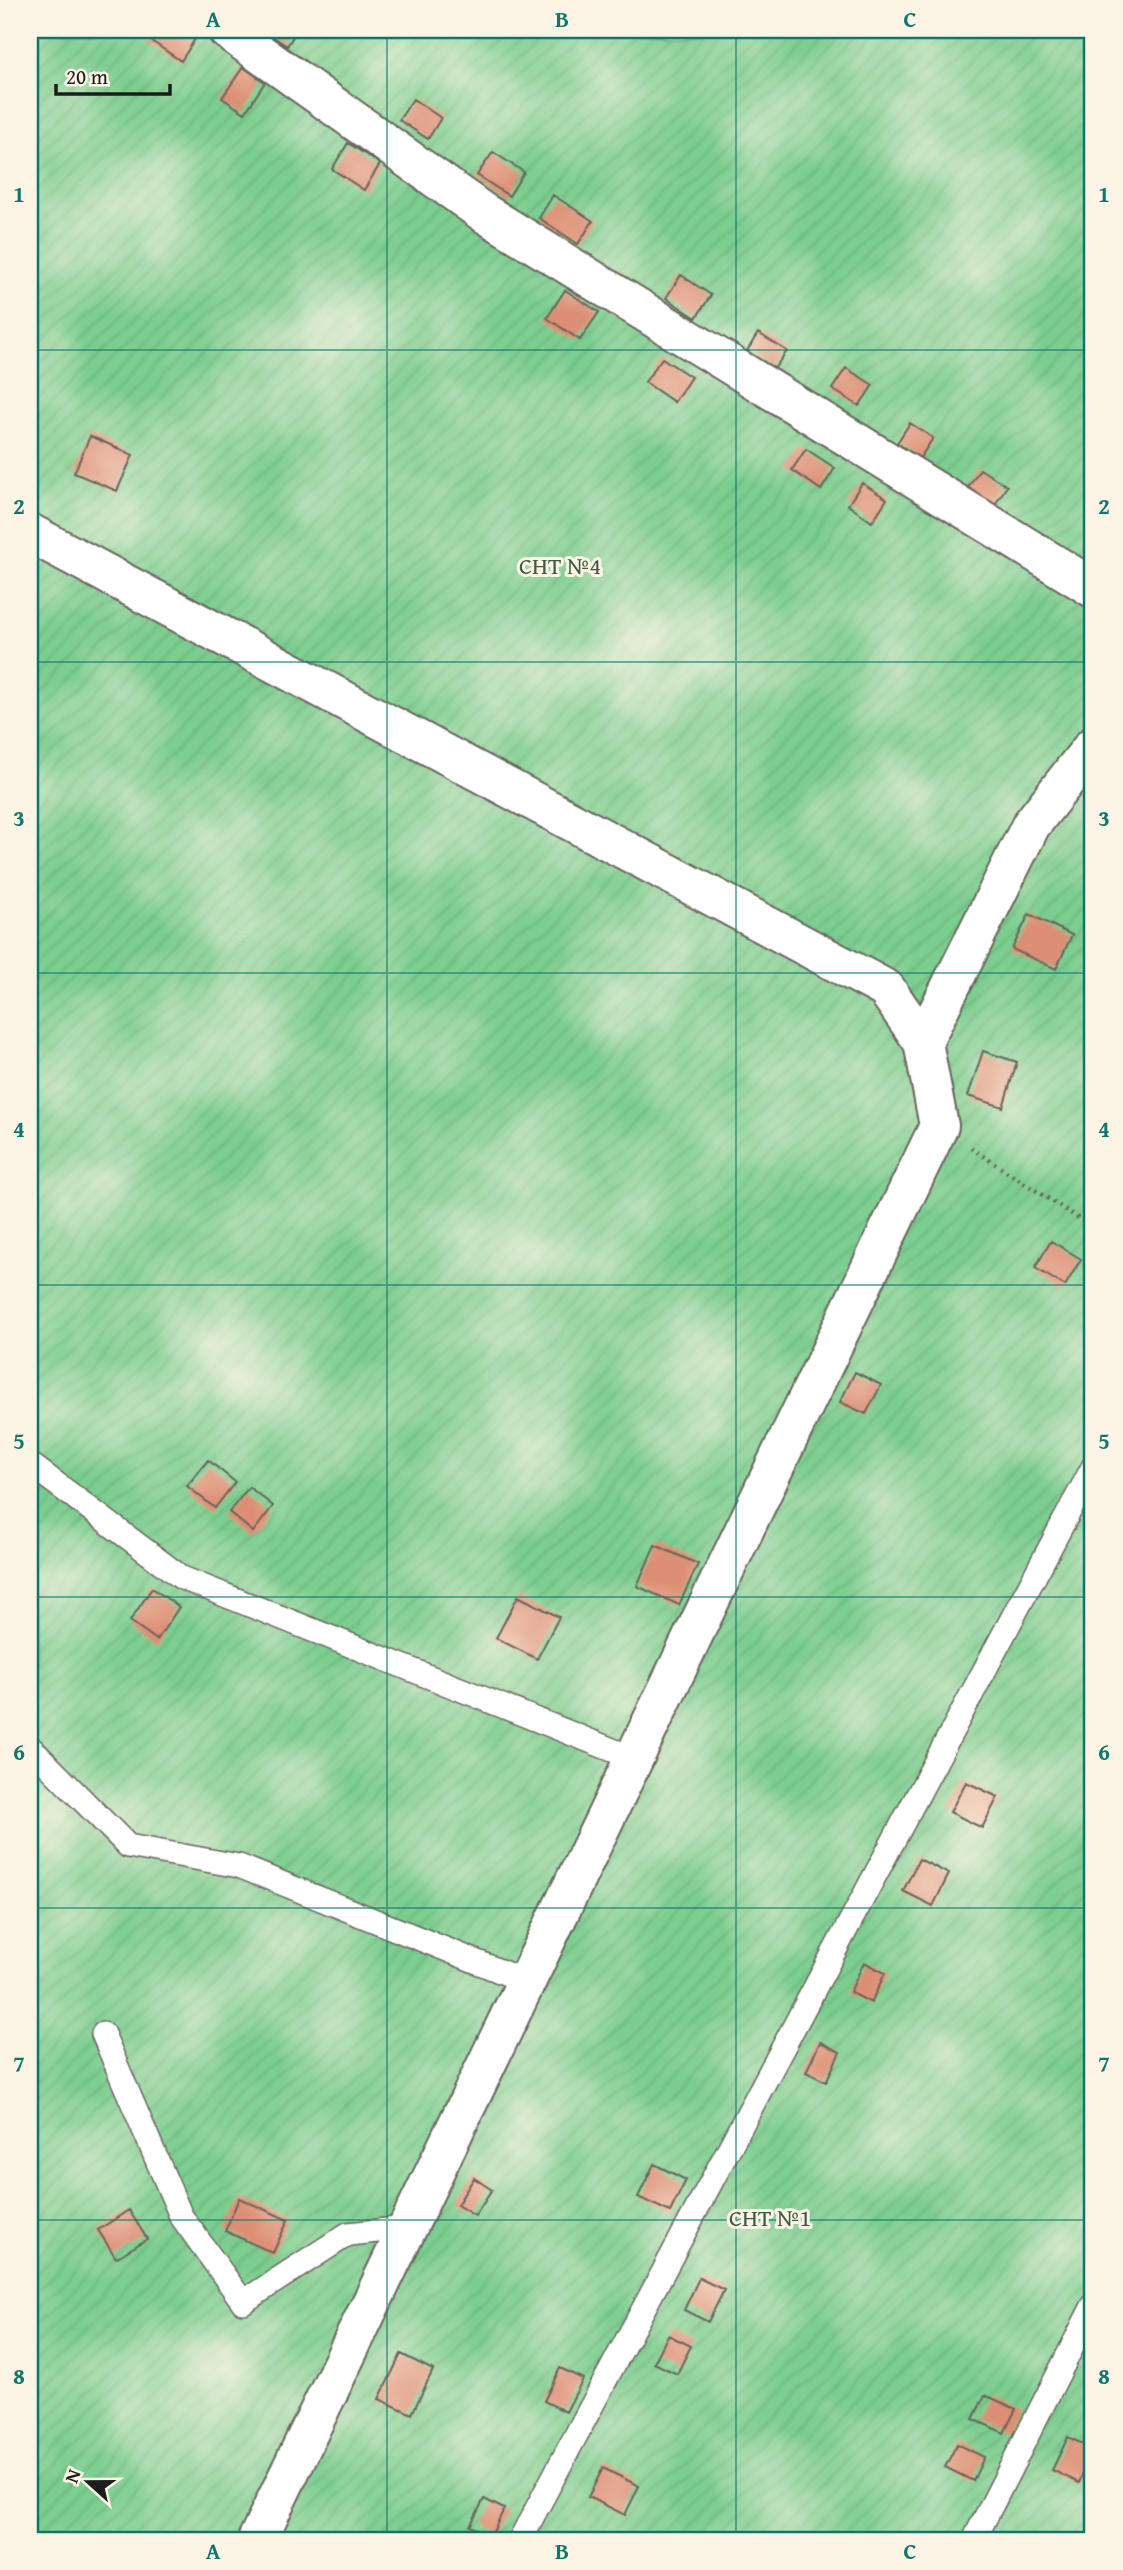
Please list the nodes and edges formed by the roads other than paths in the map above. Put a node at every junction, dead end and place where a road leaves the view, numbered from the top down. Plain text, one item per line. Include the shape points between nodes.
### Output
1 (228, 30) edge
2 (30, 533) edge
3 (1093, 588) edge
4 (1093, 746) edge
5 (923, 1042) junction
6 (30, 1464) edge
7 (1093, 1467) edge
8 (30, 1747) edge
9 (635, 1759) junction
10 (527, 1982) junction
11 (103, 2034) dead end
12 (407, 2228) junction
13 (1093, 2306) edge
14 (257, 2540) edge
15 (520, 2540) edge
16 (974, 2540) edge

1 - 3 street via 484,213
2 - 5 street via 886,989
4 - 5 street via 1031,825
5 - 9 street via 939,1126
6 - 9 lane via 181,1578
7 - 15 lane
8 - 10 lane via 128,1846 239,1866
9 - 10 street
10 - 12 street
11 - 12 lane via 181,2216 243,2302 348,2234
12 - 14 street
13 - 16 lane

